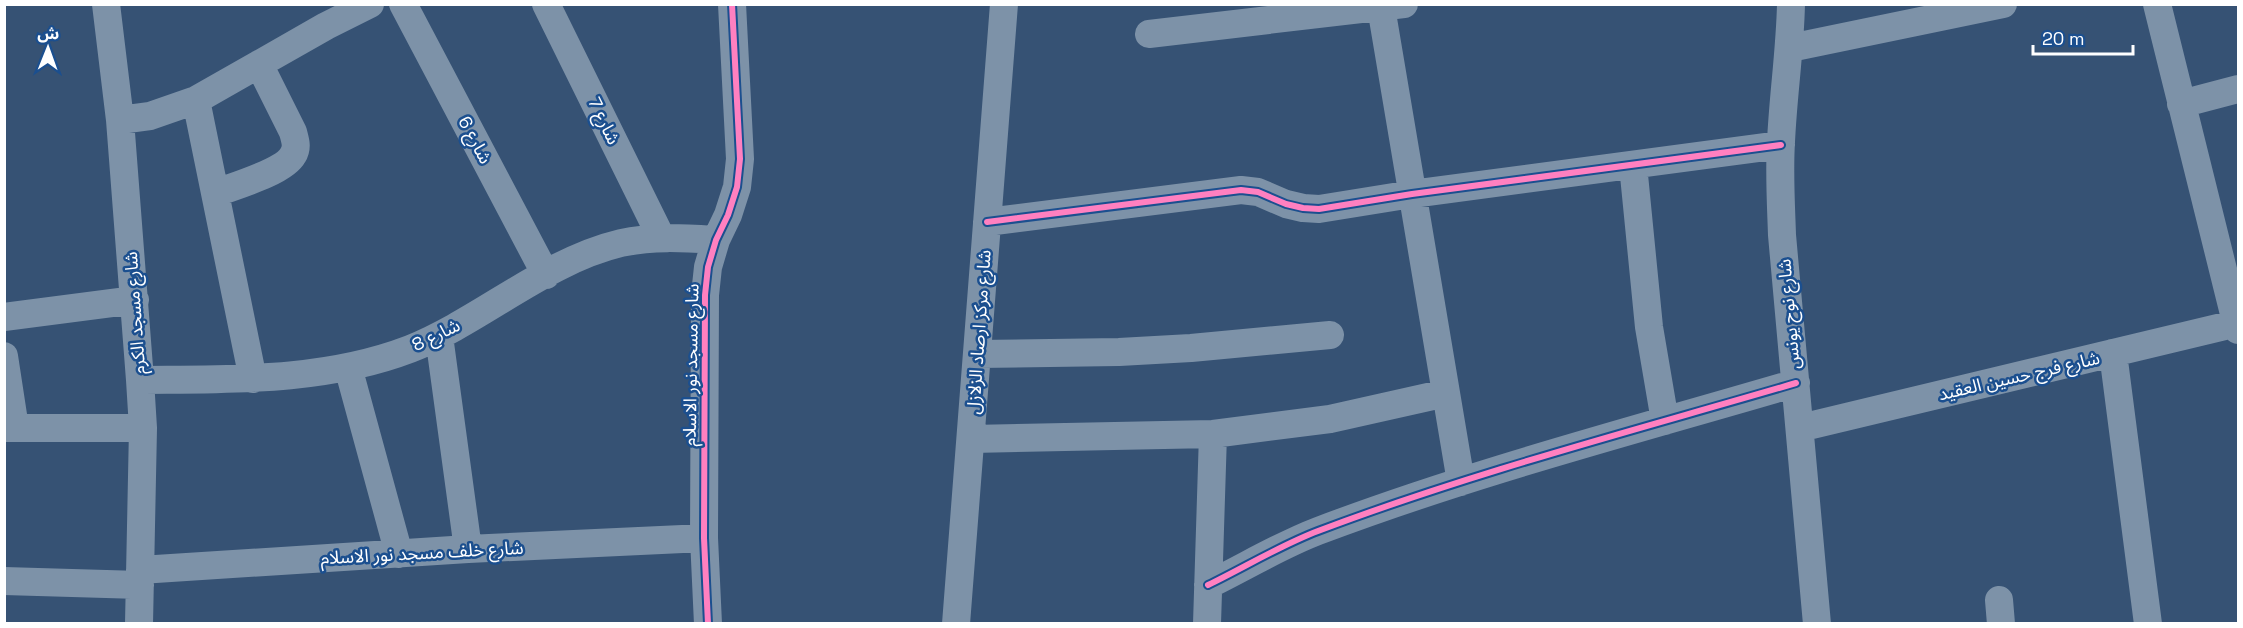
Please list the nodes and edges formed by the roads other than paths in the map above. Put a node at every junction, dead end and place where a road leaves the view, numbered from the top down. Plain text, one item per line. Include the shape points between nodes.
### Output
1 (106, 4) edge
2 (370, 4) edge
3 (403, 4) edge
4 (546, 4) edge
5 (732, 4) edge
6 (1004, 4) edge
7 (1791, 4) edge
8 (2003, 4) edge
9 (2157, 4) edge
10 (1393, 6) edge
11 (1149, 34) dead end
12 (1790, 48) junction
13 (259, 64) junction
14 (2238, 89) edge
15 (196, 100) junction
16 (2181, 104) junction
17 (120, 120) junction
18 (1781, 145) junction
19 (1633, 165) junction
20 (216, 193) junction
21 (1412, 194) junction
22 (987, 222) junction
23 (661, 237) junction
24 (716, 240) junction
25 (546, 275) junction
26 (135, 300) junction
27 (4, 318) edge
28 (2238, 325) edge
29 (1330, 335) dead end
30 (439, 336) junction
31 (2113, 353) junction
32 (977, 354) junction
33 (4, 356) edge
34 (348, 368) junction
35 (253, 379) junction
36 (140, 380) junction
37 (1796, 383) junction
38 (1446, 393) junction
39 (1665, 421) junction
40 (10, 428) edge
41 (142, 428) junction
42 (1800, 428) junction
43 (1213, 434) junction
44 (971, 439) junction
45 (1461, 482) junction
46 (704, 538) junction
47 (468, 549) junction
48 (399, 554) junction
49 (140, 578) junction
50 (4, 581) edge
51 (1209, 585) junction
52 (139, 624) edge
53 (708, 624) edge
54 (956, 624) edge
55 (1207, 624) edge
56 (1817, 624) edge
57 (2148, 624) edge

1 - 17 street, شارع مسجد الكرم
2 - 13 street
3 - 25 street, شارع 6
4 - 23 street, شارع 7
5 - 24 street, شارع مسجد نور الاسلام via 740,159 731,206
6 - 22 street, شارع مركز ارصاد الزلازل
7 - 12 street, شارع نوح يونس
8 - 12 street
9 - 16 street
10 - 11 street
10 - 21 street
12 - 18 street, شارع نوح يونس
13 - 15 street
13 - 20 street via 293,132 295,151 281,167
14 - 16 street
15 - 17 street via 150,116
15 - 20 street
16 - 28 street
17 - 26 street, شارع مسجد الكرم
18 - 19 street
18 - 37 street, شارع نوح يونس via 1782,235
19 - 21 street
19 - 39 street via 1648,327
20 - 35 street
21 - 22 street via 1319,209 1241,190
21 - 38 street
22 - 32 street, شارع مركز ارصاد الزلازل
23 - 24 street, شارع 8
23 - 25 street, شارع 8 via 620,244
24 - 46 street, شارع مسجد نور الاسلام via 705,295
25 - 30 street, شارع 8
26 - 27 street
26 - 36 street, شارع مسجد الكرم
28 - 31 street, شارع فرج حسين العقيد
29 - 32 street via 1181,349
30 - 34 street, شارع 8
30 - 47 street
31 - 42 street, شارع فرج حسين العقيد
31 - 57 street
32 - 44 street, شارع مركز ارصاد الزلازل
33 - 40 street
34 - 35 street, شارع 8
34 - 48 street
35 - 36 street, شارع 8
36 - 41 street, شارع مسجد الكرم
37 - 39 street
37 - 42 street, شارع نوح يونس
38 - 43 street via 1330,419
38 - 45 street
39 - 45 street
40 - 41 street
41 - 49 street, شارع مسجد الكرم
42 - 56 street, شارع نوح يونس
43 - 44 street
43 - 51 street
44 - 54 street, شارع مركز ارصاد الزلازل
45 - 51 street via 1317,531
46 - 47 street, شارع خلف مسجد نور الاسلام
46 - 53 street, شارع مسجد نور الاسلام
47 - 48 street, شارع خلف مسجد نور الاسلام
48 - 49 street, شارع خلف مسجد نور الاسلام
49 - 50 street, شارع خلف مسجد نور الاسلام
49 - 52 street, شارع مسجد الكرم
51 - 55 street

